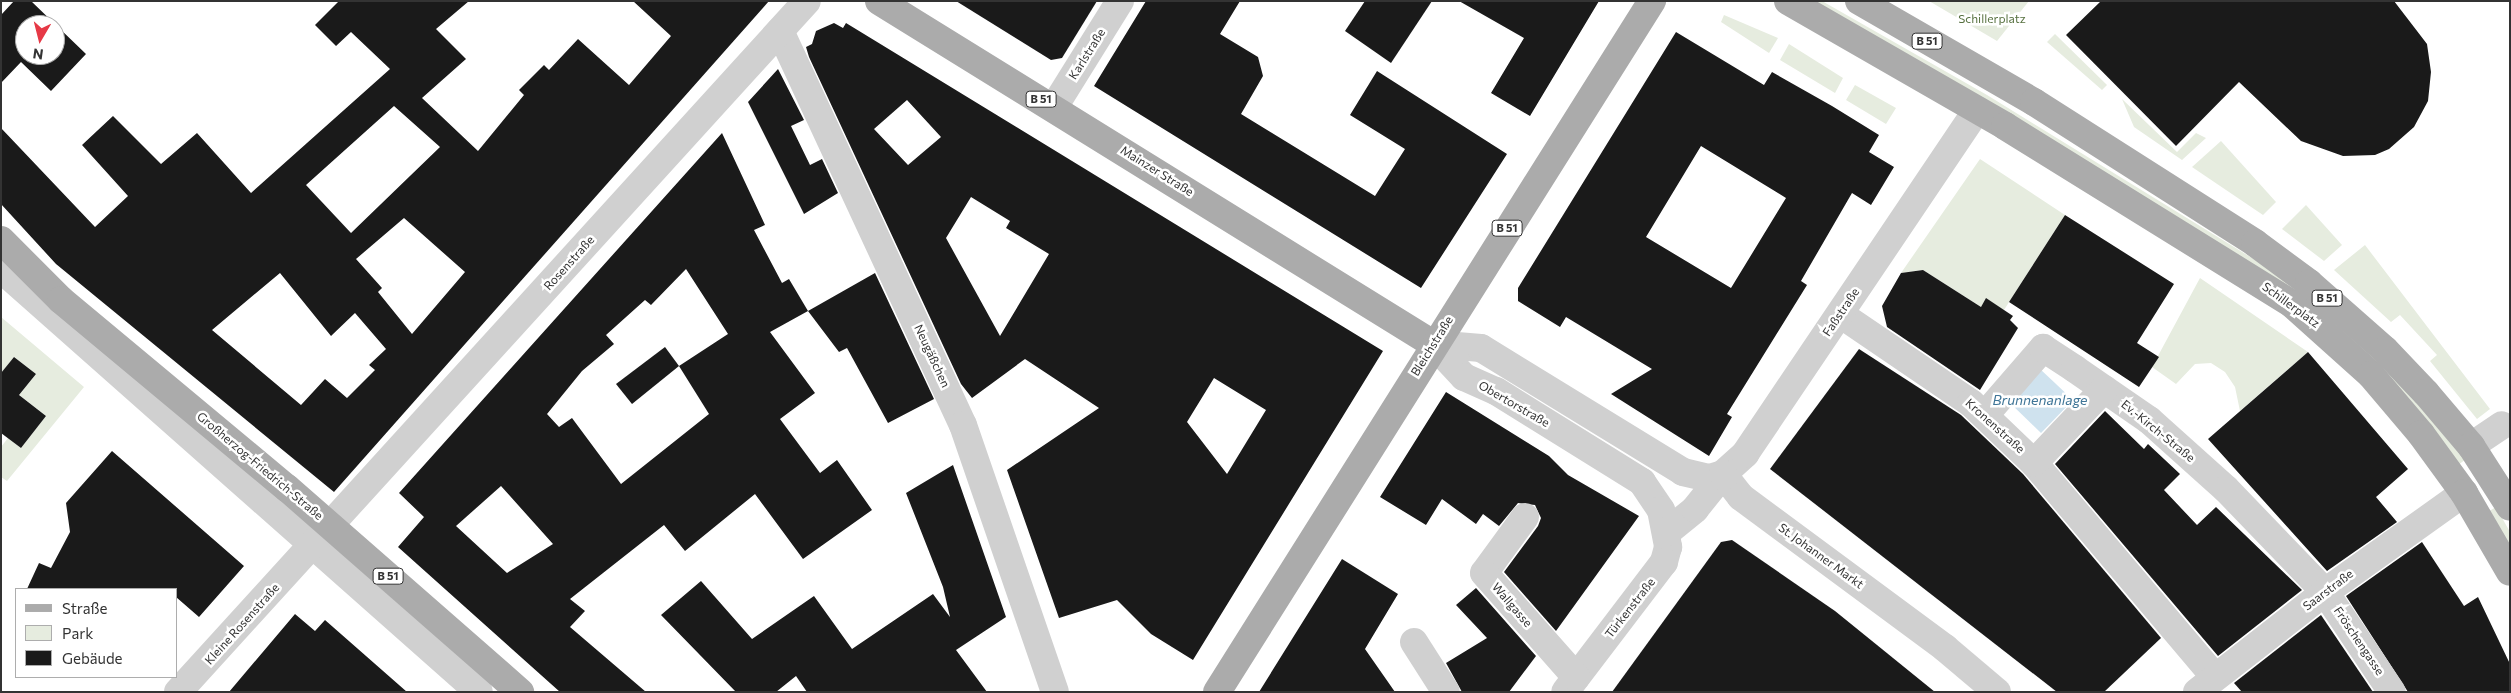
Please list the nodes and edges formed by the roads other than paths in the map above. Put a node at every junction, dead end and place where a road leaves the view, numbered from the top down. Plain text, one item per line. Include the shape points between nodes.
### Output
1 (807, 1) edge
2 (879, 1) edge
3 (1120, 1) edge
4 (1788, 1) edge
5 (1859, 1) edge
6 (1651, 2) edge
7 (780, 31) junction
8 (1054, 107) junction
9 (1977, 110) junction
10 (1, 240) edge
11 (1, 270) edge
12 (1, 287) edge
13 (1840, 314) junction
14 (1433, 344) junction
15 (2104, 390) junction
16 (1984, 415) junction
17 (2502, 425) dead end
18 (2471, 446) junction
19 (2034, 463) junction
20 (1723, 474) junction
21 (2501, 476) edge
22 (287, 488) junction
23 (2464, 493) junction
24 (2510, 507) edge
25 (1525, 517) dead end
26 (332, 526) junction
27 (1667, 532) junction
28 (310, 548) junction
29 (373, 562) junction
30 (2510, 572) edge
31 (2324, 592) junction
32 (1414, 642) dead end
33 (1546, 644) joint
34 (476, 654) junction
35 (1570, 684) edge
36 (2206, 684) edge
37 (1989, 689) edge
38 (178, 692) edge
39 (460, 692) edge
40 (479, 692) edge
41 (501, 692) edge
42 (520, 692) edge
43 (1055, 692) edge
44 (1217, 692) edge
45 (1446, 692) edge
46 (2392, 692) edge

1 - 7 street, Rosenstraße
2 - 8 main road, Mainzer Straße / B 51
3 - 8 street, Karlstraße
4 - 9 main road, Schillerplatz / B 51
5 - 18 main road, B 51 via 2034,102 2255,243 2385,350
6 - 14 main road, Bleichstraße / B 51
7 - 26 street, Rosenstraße
7 - 43 street, Neugäßchen via 963,425
8 - 14 main road, Mainzer Straße / B 51
9 - 13 street, Faßstraße
9 - 23 main road, Schillerplatz / B 51 via 2208,249 2299,309 2390,397
10 - 22 main road, Großherzog-Friedrich-Straße via 61,300
11 - 28 street
12 - 28 street
13 - 16 street, Kronenstraße
13 - 20 street, Faßstraße via 1745,454
14 - 20 street via 1481,348 1682,472 1710,478
14 - 27 street, Obertorstraße via 1464,377 1489,386 1642,482 1661,510
14 - 44 main road, Bleichstraße
15 - 16 street, Ev.-Kirch-Straße via 2043,348
15 - 19 street
15 - 31 street, Ev.-Kirch-Straße via 2210,473
16 - 19 street, Kronenstraße
17 - 18 street
18 - 21 main road, B 51
19 - 36 street, Kronenstraße
20 - 27 street via 1695,509
20 - 37 street, St. Johanner Markt via 1742,497
21 - 24 main road, B 51
22 - 26 main road, Großherzog-Friedrich-Straße
22 - 28 street via 308,524
23 - 30 main road, B 51
23 - 31 street, Saarstraße
25 - 33 street, Wallgasse via 1484,573
26 - 28 street, Kleine Rosenstraße
26 - 29 main road, Großherzog-Friedrich-Straße / B 51
27 - 35 street, Türkenstraße via 1668,547 1655,577
28 - 29 street via 332,546
28 - 38 street, Kleine Rosenstraße
28 - 39 street
28 - 40 street
29 - 34 main road, Großherzog-Friedrich-Straße / B 51
31 - 36 street, Saarstraße
31 - 46 street, Fröschengasse
32 - 45 street
33 - 35 street, Türkenstraße
34 - 41 street
34 - 42 main road, Großherzog-Friedrich-Straße / B 51

